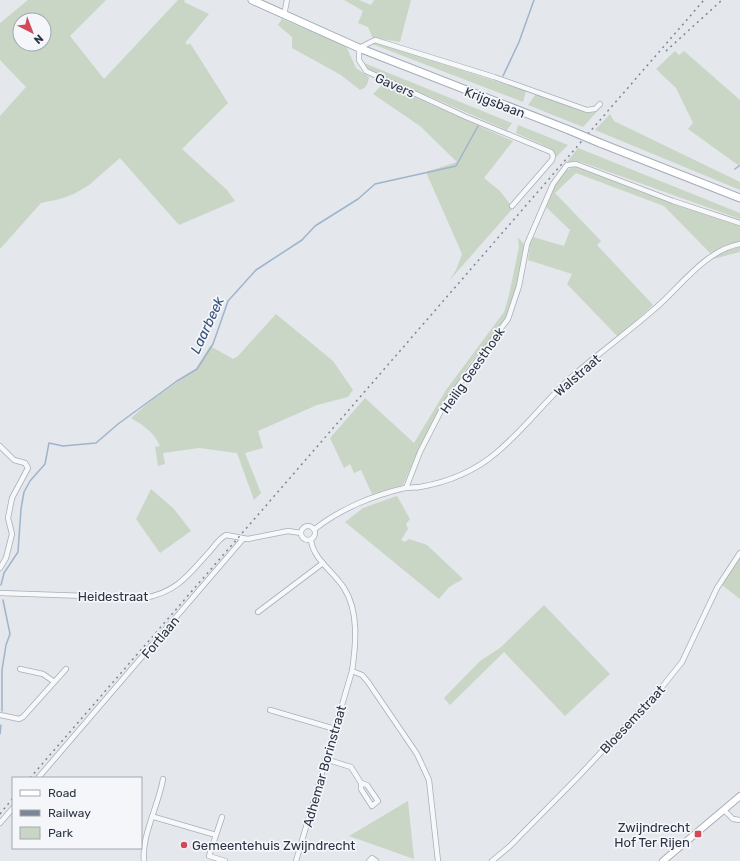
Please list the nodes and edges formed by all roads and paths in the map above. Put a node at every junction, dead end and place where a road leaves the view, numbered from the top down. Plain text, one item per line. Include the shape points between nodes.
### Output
1 (252, 0) edge
2 (287, 0) edge
3 (285, 14) junction
4 (359, 48) junction
5 (600, 104) dead end
6 (740, 198) edge
7 (512, 206) dead end
8 (740, 223) edge
9 (740, 244) edge
10 (0, 446) edge
11 (406, 488) junction
12 (315, 529) junction
13 (301, 533) junction
14 (243, 539) junction
15 (311, 540) junction
16 (740, 553) edge
17 (323, 563) junction
18 (0, 568) edge
19 (0, 593) edge
20 (258, 612) dead end
21 (20, 669) dead end
22 (66, 669) dead end
23 (352, 671) junction
24 (53, 682) junction
25 (270, 710) dead end
26 (0, 715) edge
27 (335, 729) junction
28 (325, 760) junction
29 (39, 777) edge
30 (163, 779) dead end
31 (361, 783) junction
32 (740, 797) edge
33 (12, 809) edge
34 (724, 810) junction
35 (154, 817) junction
36 (222, 817) dead end
37 (740, 820) edge
38 (0, 823) edge
39 (216, 835) junction
40 (144, 861) edge
41 (225, 861) edge
42 (296, 861) edge
43 (369, 861) edge
44 (376, 861) edge
45 (438, 861) edge
46 (492, 861) edge
47 (663, 861) edge

1 - 3 main road, Krijgsbaan
2 - 3 street
3 - 4 main road, Krijgsbaan
4 - 5 street via 375,40 587,110 595,109
4 - 6 main road, Krijgsbaan, bridge
4 - 7 street, Gavers via 359,60 366,71 550,152 552,160
8 - 11 street, Heilig Geesthoek via 576,164 567,165 553,184 527,244 519,286 508,319 444,405 420,452
9 - 11 street, Walstraat via 728,247 709,258 622,338 575,374 487,461 455,478 421,487
10 - 18 street via 14,460 25,463 28,468 12,498 8,518 12,534 6,558
11 - 12 street via 350,508
12 - 13 street via 305,526
12 - 15 street via 316,535
13 - 14 street via 288,531
13 - 15 street via 305,540
14 - 19 street, Heidestraat via 226,535 183,580 159,596 144,598
14 - 29 street, Fortlaan
15 - 17 street via 315,552
16 - 46 street, Bloesemstraat via 717,588 682,662 662,687 577,778
17 - 20 street
17 - 23 street via 344,588 354,612
21 - 24 street via 43,674
22 - 24 street
23 - 27 street, Adhemar Borinstraat
23 - 45 street via 362,675 368,682 423,765 429,780
24 - 26 street via 23,718
25 - 27 street
27 - 28 street, Adhemar Borinstraat
28 - 31 street via 351,767
28 - 42 street, Adhemar Borinstraat
30 - 35 street
31 - 31 street via 361,789 372,806 378,801 367,785
32 - 34 main road
33 - 38 street
34 - 37 street via 733,820
34 - 47 main road
35 - 39 street
35 - 40 street via 143,850
36 - 39 street
39 - 41 street via 209,856
43 - 44 street via 372,858

